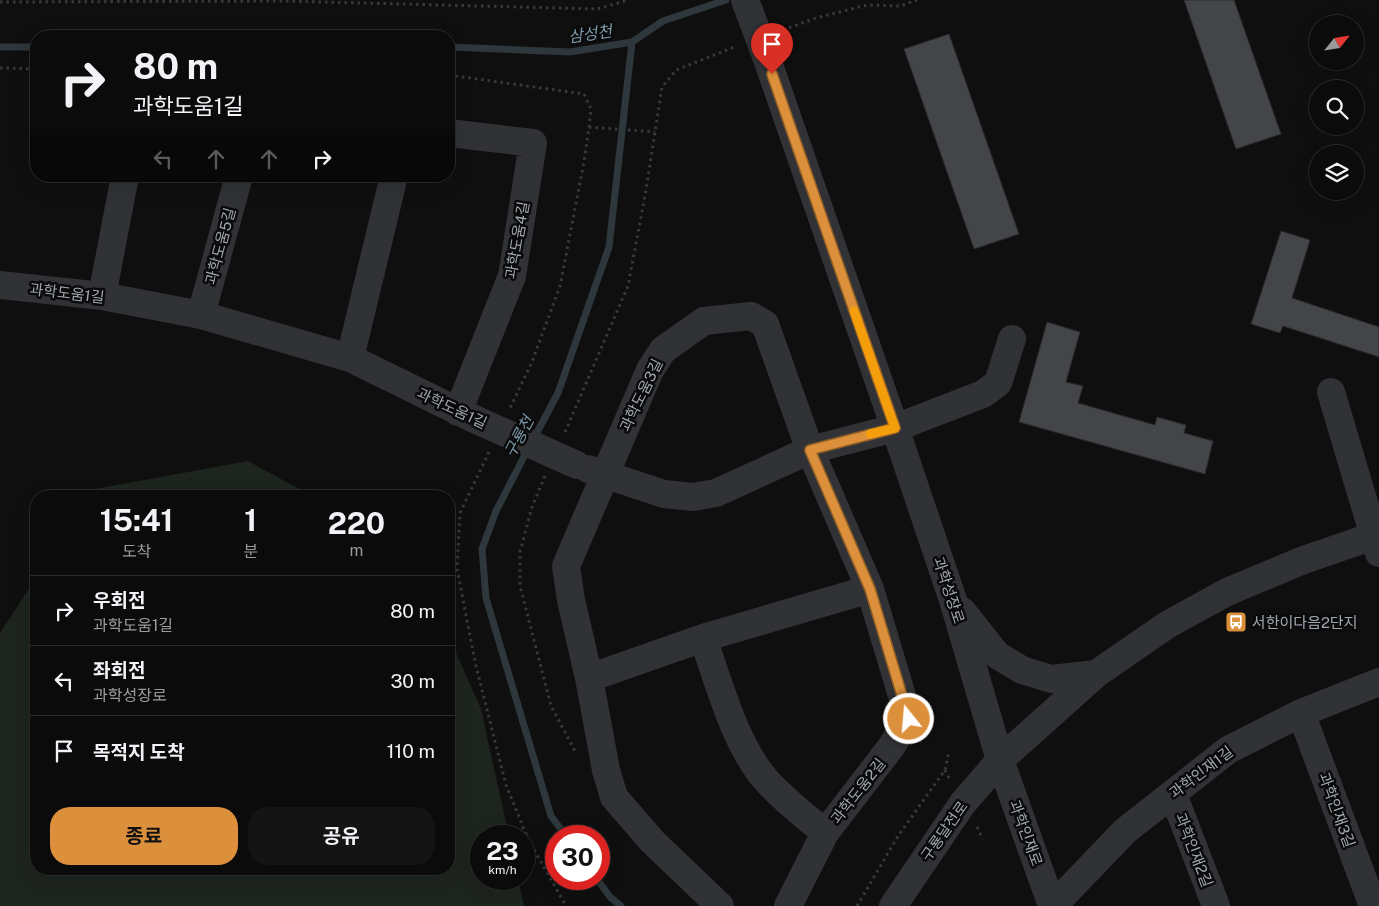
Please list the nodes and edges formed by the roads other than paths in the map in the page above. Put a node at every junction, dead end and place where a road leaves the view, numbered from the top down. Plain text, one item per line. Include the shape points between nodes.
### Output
1 (745, 0) edge
2 (455, 134) edge
3 (124, 182) edge
4 (236, 182) edge
5 (393, 182) edge
6 (0, 285) edge
7 (102, 296) junction
8 (201, 315) junction
9 (1012, 339) dead end
10 (350, 358) junction
11 (1331, 392) dead end
12 (465, 415) junction
13 (895, 428) junction
14 (810, 450) junction
15 (604, 474) junction
16 (1377, 541) edge
17 (870, 589) junction
18 (953, 600) junction
19 (703, 638) junction
20 (1096, 674) junction
21 (589, 678) junction
22 (1379, 682) edge
23 (1301, 714) junction
24 (1000, 760) junction
25 (1173, 794) junction
26 (825, 833) junction
27 (720, 906) edge
28 (788, 906) edge
29 (893, 906) edge
30 (1053, 906) edge
31 (1216, 906) edge
32 (1373, 906) edge

1 - 13 street, 과학성장로, bridge
2 - 12 street, 과학도움4길 via 533,143 512,276
3 - 7 street
4 - 8 street, 과학도움5길
5 - 10 street
6 - 7 street, 과학도움1길
7 - 8 street, 과학도움1길
8 - 10 street, 과학도움1길
9 - 13 street, 과학도움1길 via 998,383 983,394
10 - 12 street, 과학도움1길
11 - 16 street
12 - 15 street, 과학도움1길, bridge
13 - 14 street, 과학도움1길
13 - 18 street, 과학성장로
14 - 15 street, 과학도움1길 via 716,493 693,497 664,494
14 - 15 street, 과학도움3길 via 765,324 751,316 704,320 663,350 650,370
14 - 17 street, 과학도움2길
15 - 21 street via 566,566
16 - 20 street via 1301,561 1227,592 1167,625
17 - 19 street
17 - 26 street, 과학도움2길 via 909,719
18 - 20 street via 997,655 1022,670 1051,679
18 - 24 street, 과학성장로
19 - 21 street
19 - 26 street via 734,724 748,752 765,778
20 - 24 street
21 - 27 street via 614,797 652,841
22 - 23 street, 과학인재1길
23 - 25 street, 과학인재1길 via 1228,750
23 - 32 street, 과학인재3길
24 - 29 street, 구룡달전로 via 963,803
24 - 30 street, 과학인재로
25 - 30 street, 과학인재1길 via 1125,831
25 - 31 street, 과학인재2길
26 - 28 street, 과학도움2길

